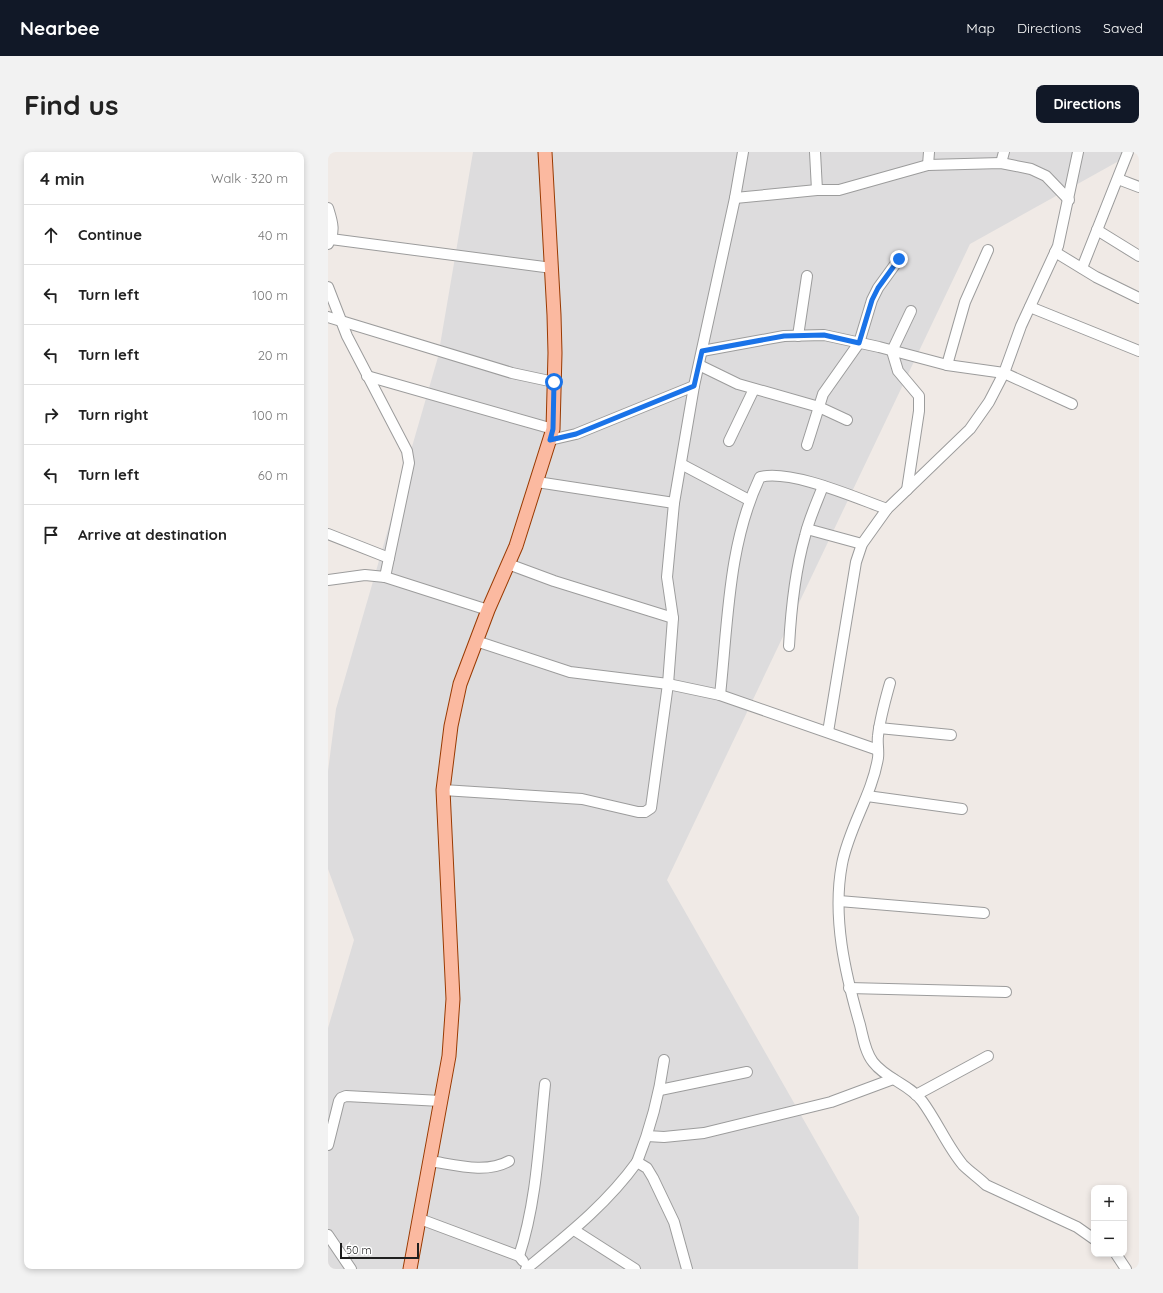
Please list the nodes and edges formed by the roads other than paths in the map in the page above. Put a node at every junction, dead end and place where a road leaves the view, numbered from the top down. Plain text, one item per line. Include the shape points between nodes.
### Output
1 (545, 152) edge
2 (742, 152) edge
3 (815, 152) edge
4 (929, 152) edge
5 (1004, 152) edge
6 (1078, 152) edge
7 (1128, 152) edge
8 (1001, 163) junction
9 (928, 165) junction
10 (1118, 179) junction
11 (1139, 187) edge
12 (817, 190) junction
13 (735, 198) junction
14 (1069, 200) junction
15 (328, 208) edge
16 (1097, 230) junction
17 (330, 237) edge
18 (988, 250) dead end
19 (1056, 252) junction
20 (1139, 256) edge
21 (899, 259) dead end
22 (552, 268) junction
23 (1082, 268) junction
24 (807, 276) dead end
25 (328, 287) edge
26 (1139, 298) edge
27 (1030, 307) junction
28 (911, 311) dead end
29 (328, 318) edge
30 (341, 321) junction
31 (798, 336) junction
32 (859, 343) junction
33 (702, 351) junction
34 (892, 351) junction
35 (1139, 351) edge
36 (699, 365) junction
37 (947, 365) junction
38 (1004, 373) junction
39 (367, 376) junction
40 (554, 382) junction
41 (694, 386) junction
42 (754, 389) junction
43 (1072, 404) dead end
44 (819, 407) junction
45 (847, 420) dead end
46 (551, 434) junction
47 (729, 441) dead end
48 (807, 445) dead end
49 (681, 464) junction
50 (537, 482) junction
51 (823, 486) junction
52 (907, 490) junction
53 (749, 500) junction
54 (674, 503) junction
55 (887, 509) junction
56 (807, 529) junction
57 (328, 534) edge
58 (862, 544) junction
59 (389, 558) junction
60 (508, 564) junction
61 (385, 577) junction
62 (328, 580) edge
63 (488, 610) junction
64 (673, 618) junction
65 (476, 641) junction
66 (788, 646) dead end
67 (890, 683) dead end
68 (668, 684) junction
69 (720, 695) junction
70 (879, 728) junction
71 (828, 732) junction
72 (951, 735) dead end
73 (878, 750) junction
74 (443, 790) junction
75 (867, 796) junction
76 (962, 809) dead end
77 (839, 901) junction
78 (984, 913) dead end
79 (849, 988) junction
80 (1006, 992) dead end
81 (988, 1056) dead end
82 (664, 1060) dead end
83 (747, 1072) dead end
84 (893, 1079) junction
85 (545, 1084) dead end
86 (660, 1090) junction
87 (916, 1095) junction
88 (441, 1101) junction
89 (647, 1136) junction
90 (328, 1145) edge
91 (430, 1161) junction
92 (509, 1161) dead end
93 (637, 1162) junction
94 (420, 1219) junction
95 (574, 1230) junction
96 (328, 1235) edge
97 (1091, 1237) edge
98 (519, 1256) junction
99 (1118, 1257) edge
100 (350, 1269) edge
101 (410, 1269) edge
102 (527, 1269) edge
103 (635, 1269) edge
104 (687, 1269) edge
105 (1126, 1269) edge

1 - 22 main road
2 - 13 street
3 - 12 street
4 - 9 street
5 - 8 street
6 - 14 street
7 - 10 street
8 - 9 street
8 - 14 street via 1031,168 1046,176
9 - 12 street via 854,187
10 - 11 street
10 - 16 street
12 - 13 street
13 - 33 street
14 - 19 street
15 - 17 street via 334,226
16 - 20 street
16 - 23 street
17 - 22 street
18 - 37 street via 965,302
19 - 23 street
19 - 27 street
21 - 32 street via 872,300
22 - 40 main road
23 - 26 street
24 - 31 street
25 - 30 street
27 - 35 street
27 - 38 street
28 - 34 street
29 - 30 street
30 - 39 street
30 - 40 street via 512,373
31 - 32 street via 824,335
31 - 33 street via 784,336
32 - 34 street
32 - 44 street via 824,394
33 - 36 street
34 - 37 street
34 - 52 street via 898,371 919,396
36 - 41 street
36 - 42 street
37 - 38 street
38 - 43 street
38 - 52 street via 989,402 970,429
39 - 46 street
39 - 59 street via 407,451 409,463
40 - 46 main road
41 - 46 street via 576,434
41 - 49 street
42 - 44 street
42 - 47 street
44 - 45 street
44 - 48 street
46 - 50 main road
49 - 53 street
49 - 54 street
50 - 54 street
50 - 60 main road
51 - 53 street via 780,475 769,475 760,477
51 - 55 street
51 - 56 street
52 - 55 street
53 - 69 street via 731,581
54 - 64 street via 666,577
55 - 58 street
56 - 58 street
56 - 66 street via 800,553
57 - 59 street
58 - 71 street via 854,569
59 - 61 street
60 - 63 main road
60 - 64 street
61 - 62 street via 365,576
61 - 63 street
63 - 65 main road
64 - 68 street
65 - 68 street via 570,672
65 - 74 main road via 460,684 451,726
67 - 70 street
68 - 69 street
68 - 74 street via 651,808 644,812 582,799
69 - 71 street
70 - 72 street
70 - 73 street
71 - 73 street
73 - 75 street
74 - 88 main road via 454,999 449,1056
75 - 76 street
75 - 77 street via 853,827 842,864
77 - 78 street
77 - 79 street via 839,925
79 - 80 street
79 - 84 street via 866,1047 873,1062
81 - 87 street
82 - 86 street
83 - 86 street
84 - 87 street
84 - 89 street via 831,1102 704,1133
85 - 98 street via 533,1192
86 - 89 street
87 - 97 street via 963,1165 986,1184 1076,1227
88 - 90 street via 346,1096 339,1101
88 - 91 main road
89 - 93 street
91 - 92 street via 487,1168 500,1166
91 - 94 main road
93 - 95 street via 625,1179
93 - 104 street via 647,1168 674,1222
94 - 98 street
94 - 101 main road
95 - 102 street
95 - 103 street
96 - 100 street
98 - 102 street
99 - 105 street

